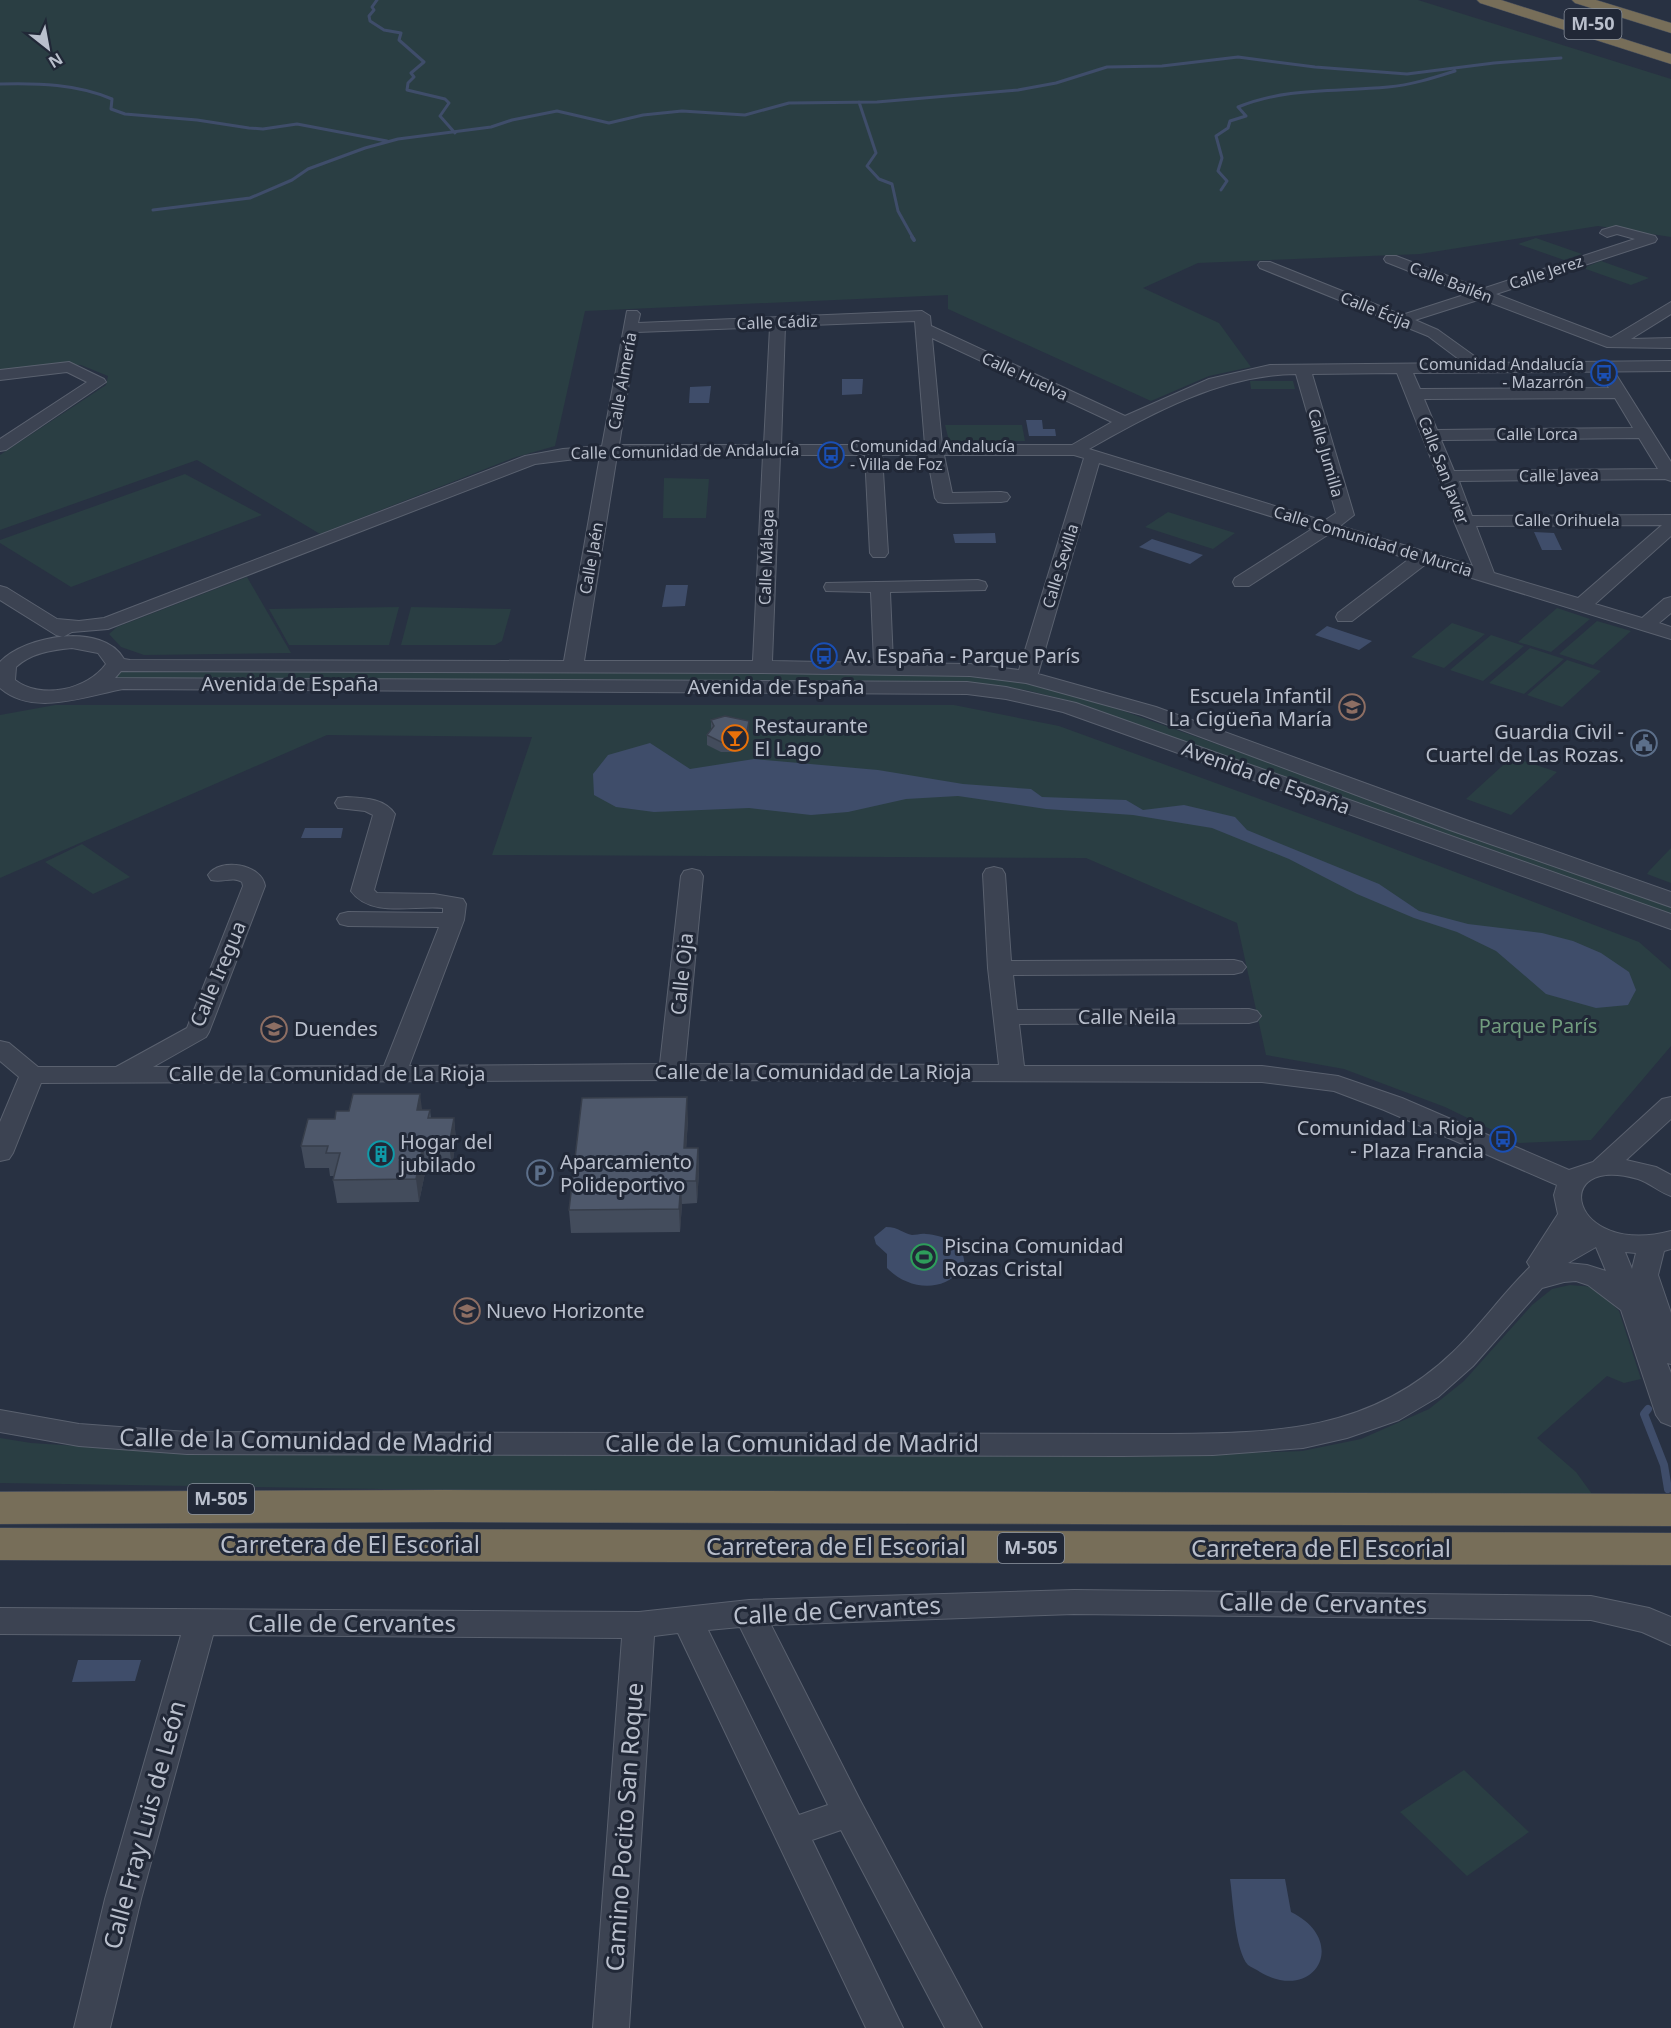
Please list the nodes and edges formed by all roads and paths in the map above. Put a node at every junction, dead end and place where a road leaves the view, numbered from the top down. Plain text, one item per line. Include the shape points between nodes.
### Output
1 (1484, 0) edge
2 (1574, 3) edge
3 (1513, 4) edge
4 (1671, 28) edge
5 (1671, 38) edge
6 (1671, 48) edge
7 (1671, 59) edge
8 (1607, 233) dead end
9 (1391, 259) dead end
10 (1265, 265) dead end
11 (1482, 294) junction
12 (1671, 307) edge
13 (632, 320) joint
14 (1401, 320) junction
15 (778, 322) junction
16 (923, 323) junction
17 (1671, 343) edge
18 (1612, 345) junction
19 (1628, 366) junction
20 (1671, 366) edge
21 (1481, 368) junction
22 (1302, 369) junction
23 (1403, 369) junction
24 (0, 375) edge
25 (1415, 394) junction
26 (1125, 422) junction
27 (1644, 433) junction
28 (1430, 435) junction
29 (0, 446) edge
30 (770, 448) junction
31 (873, 449) junction
32 (934, 449) junction
33 (609, 450) junction
34 (1075, 450) junction
35 (1093, 456) junction
36 (1670, 475) edge
37 (1448, 476) junction
38 (1001, 497) dead end
39 (1671, 520) edge
40 (1326, 526) junction
41 (1671, 527) edge
42 (1467, 529) junction
43 (879, 552) dead end
44 (1423, 556) junction
45 (1447, 564) junction
46 (1486, 576) junction
47 (1242, 582) dead end
48 (880, 586) junction
49 (978, 586) dead end
50 (833, 587) dead end
51 (0, 592) edge
52 (1671, 603) edge
53 (1582, 605) junction
54 (1346, 617) dead end
55 (108, 623) junction
56 (50, 624) junction
57 (1646, 625) junction
58 (1671, 633) edge
59 (91, 644) junction
60 (42, 646) junction
61 (116, 664) junction
62 (573, 667) junction
63 (762, 667) junction
64 (3, 668) edge
65 (884, 669) junction
66 (1027, 677) junction
67 (6, 690) edge
68 (84, 690) junction
69 (346, 803) dead end
70 (1451, 833) junction
71 (1536, 853) junction
72 (1521, 868) junction
73 (994, 874) dead end
74 (692, 876) dead end
75 (219, 879) dead end
76 (1671, 900) edge
77 (348, 919) dead end
78 (453, 920) junction
79 (1671, 922) edge
80 (1000, 968) junction
81 (1234, 968) dead end
82 (1249, 1016) dead end
83 (1005, 1017) junction
84 (0, 1048) edge
85 (672, 1072) junction
86 (1012, 1072) junction
87 (393, 1074) junction
88 (32, 1075) junction
89 (120, 1075) junction
90 (1664, 1112) edge
91 (0, 1153) edge
92 (1602, 1168) junction
93 (1647, 1173) junction
94 (1573, 1182) junction
95 (1671, 1187) edge
96 (1572, 1213) junction
97 (1603, 1238) junction
98 (1662, 1243) edge
99 (1529, 1283) junction
100 (1633, 1304) junction
101 (1671, 1354) edge
102 (1671, 1415) edge
103 (0, 1421) edge
104 (0, 1492) edge
105 (442, 1506) junction
106 (0, 1508) edge
107 (1671, 1510) edge
108 (0, 1544) edge
109 (1671, 1550) edge
110 (750, 1613) junction
111 (688, 1621) junction
112 (0, 1622) edge
113 (200, 1623) junction
114 (639, 1625) junction
115 (1671, 1632) edge
116 (849, 1812) junction
117 (790, 1833) junction
118 (92, 2028) edge
119 (611, 2028) edge
120 (885, 2028) edge
121 (964, 2028) edge

1 - 3 highway
2 - 4 highway via 1621,12
2 - 5 highway, M-50
3 - 6 highway, M-50
3 - 7 highway
8 - 11 street, Calle Jerez via 1616,230 1650,238
9 - 11 street, Calle Bailén
10 - 14 street, Calle Écija
11 - 14 street, Calle Jerez
11 - 18 street, Calle Bailén
12 - 18 street
13 - 15 street, Calle Cádiz
13 - 33 street, Calle Almería
14 - 21 street, Calle Écija via 1433,333
15 - 16 street, Calle Cádiz
15 - 30 street, Calle Málaga
16 - 26 street, Calle Huelva
16 - 32 street
17 - 18 street
18 - 19 street
19 - 20 street, Calle Comunidad de Andalucía
19 - 21 street, Calle Comunidad de Andalucía
21 - 23 street, Calle Comunidad de Andalucía
22 - 23 street, Calle Comunidad de Andalucía
22 - 26 street, Calle Comunidad de Andalucía via 1270,370 1215,382
22 - 40 street, Calle Jumilla via 1345,515
23 - 25 street, Calle San Javier
24 - 29 street via 69,367 98,382
25 - 27 street via 1615,386
25 - 28 street, Calle San Javier
26 - 34 street, Calle Comunidad de Andalucía
27 - 28 street, Calle Lorca
27 - 36 street
28 - 37 street, Calle San Javier
30 - 31 street, Calle Comunidad de Andalucía
30 - 33 street, Calle Comunidad de Andalucía
30 - 63 street, Calle Málaga
31 - 32 street, Calle Comunidad de Andalucía
31 - 43 street
32 - 34 street, Calle Comunidad de Andalucía
32 - 38 street via 944,498
33 - 55 street, Calle Comunidad de Andalucía via 531,460
33 - 62 street, Calle Jaén
34 - 35 street, Calle Comunidad de Murcia
35 - 40 street, Calle Comunidad de Murcia
35 - 66 street, Calle Sevilla
36 - 37 street, Calle Javea
37 - 42 street, Calle San Javier
39 - 42 street, Calle Orihuela
40 - 44 street, Calle Comunidad de Murcia
40 - 47 street
41 - 53 street
42 - 45 street, Calle San Javier
42 - 46 street, Calle San Javier
44 - 45 street, Calle Comunidad de Murcia
44 - 54 street
45 - 46 street, Calle Comunidad de Murcia
46 - 53 street, Calle Comunidad de Murcia
48 - 49 street
48 - 50 street
48 - 65 street
51 - 56 street
52 - 57 street
53 - 57 street, Calle Comunidad de Murcia
55 - 56 street, Calle Comunidad de Andalucía via 79,627
55 - 59 street via 95,633
56 - 59 street
56 - 60 street
57 - 58 street, Calle Comunidad de Murcia
59 - 60 street
59 - 61 street via 106,649
60 - 64 street
61 - 62 street, Avenida de España
61 - 68 street via 111,674
62 - 63 street, Avenida de España
63 - 65 street, Avenida de España
64 - 67 street
65 - 66 street, Avenida de España via 970,670
66 - 70 street, Avenida de España via 1149,711
67 - 68 street, Avenida de España via 45,696
68 - 70 street, Avenida de España via 123,683 967,688 1069,707
69 - 78 street via 380,808 384,814 362,891 368,898 442,900 455,904
70 - 71 street, Avenida de España via 1475,822 1495,823 1527,835
70 - 72 street, Avenida de España via 1449,852 1455,858 1481,869
71 - 72 street
71 - 76 street
72 - 79 street, Avenida de España
73 - 80 street
74 - 85 street, Calle Oja
75 - 89 street, Calle Iregua via 234,871 246,873 254,886 197,1032
77 - 78 street
78 - 87 street
80 - 81 street
80 - 83 street
82 - 83 street, Calle Neila
83 - 86 street
84 - 88 street
85 - 86 street, Calle de la Comunidad de La Rioja
85 - 87 street, Calle de la Comunidad de La Rioja
86 - 94 street, Calle de la Comunidad de La Rioja via 1262,1074 1338,1084
87 - 89 street, Calle de la Comunidad de La Rioja
88 - 89 street, Calle de la Comunidad de La Rioja
88 - 91 street
90 - 92 street
90 - 93 street via 1648,1153
92 - 93 street
92 - 94 street via 1580,1175
93 - 95 street
94 - 96 street via 1566,1197
96 - 97 street via 1583,1226
96 - 99 street, Calle de la Comunidad de Madrid
97 - 98 street via 1622,1244
97 - 99 street, Calle de la Comunidad de Madrid via 1568,1249
97 - 100 street
98 - 101 street via 1644,1275
99 - 100 street via 1568,1270 1590,1274 1614,1287
99 - 103 street, Calle de la Comunidad de Madrid via 1462,1361 1424,1393 1380,1418 1274,1443 187,1443 79,1435
100 - 102 street
104 - 105 highway, M-505
105 - 106 highway, Carretera de El Escorial / M-505
105 - 107 highway, Carretera de El Escorial / M-505
108 - 109 highway, Carretera de El Escorial / M-505
110 - 111 street, Calle de Cervantes
110 - 115 street, Calle de Cervantes via 1074,1602 1591,1608 1649,1621
110 - 116 street
111 - 114 street, Calle de Cervantes
111 - 117 street
112 - 113 street, Calle de Cervantes
113 - 114 street, Calle de Cervantes
113 - 118 street, Calle Fray Luis de León via 123,1899
114 - 119 street, Camino Pocito San Roque
116 - 117 street
116 - 121 street
117 - 120 street

